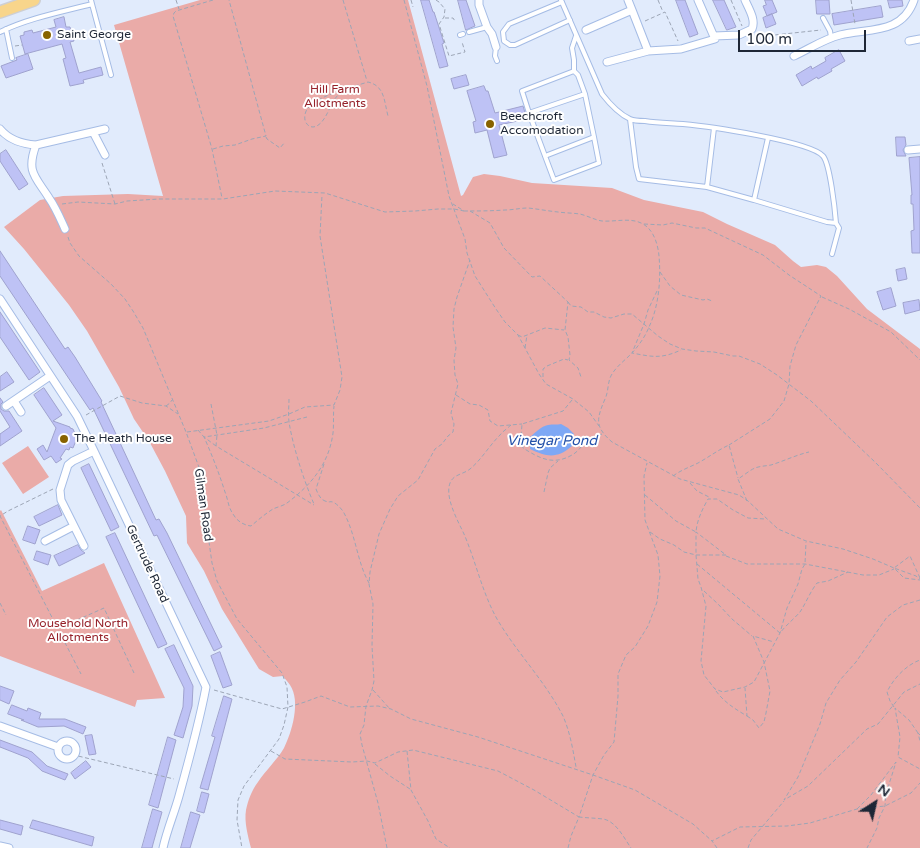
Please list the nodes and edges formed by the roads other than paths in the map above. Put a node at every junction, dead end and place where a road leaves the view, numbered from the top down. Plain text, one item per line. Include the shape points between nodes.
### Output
1 (34, 0) edge
2 (479, 0) edge
3 (628, 0) edge
4 (698, 0) edge
5 (745, 0) edge
6 (914, 0) edge
7 (561, 1) edge
8 (91, 2) edge
9 (632, 10) junction
10 (1, 11) edge
11 (823, 18) dead end
12 (570, 20) junction
13 (487, 27) junction
14 (6, 29) junction
15 (586, 30) dead end
16 (0, 32) edge
17 (469, 32) dead end
18 (576, 36) junction
19 (714, 36) junction
20 (831, 38) junction
21 (920, 39) edge
22 (909, 41) dead end
23 (496, 47) joint
24 (648, 51) junction
25 (794, 56) dead end
26 (12, 58) dead end
27 (497, 61) dead end
28 (607, 62) dead end
29 (574, 71) junction
30 (111, 75) dead end
31 (585, 94) junction
32 (529, 113) junction
33 (630, 120) junction
34 (714, 128) junction
35 (0, 129) edge
36 (105, 129) dead end
37 (93, 132) junction
38 (594, 137) junction
39 (768, 138) junction
40 (36, 145) junction
41 (920, 149) edge
42 (908, 150) dead end
43 (105, 155) road end
44 (545, 156) junction
45 (707, 187) junction
46 (754, 200) junction
47 (836, 222) junction
48 (65, 229) road end
49 (832, 254) dead end
50 (0, 300) edge
51 (50, 376) junction
52 (14, 401) junction
53 (5, 407) dead end
54 (21, 412) dead end
55 (94, 451) junction
56 (74, 526) junction
57 (45, 541) dead end
58 (84, 546) dead end
59 (0, 726) edge
60 (58, 747) junction
61 (0, 846) edge
62 (9, 848) edge
63 (163, 848) edge

1 - 10 main road
2 - 13 street
3 - 9 street
4 - 19 street
5 - 19 street via 754,21 752,30 739,35
6 - 20 street via 907,13 894,24
7 - 12 lane
7 - 12 lane via 509,24 503,32 504,41 514,45
8 - 14 lane
8 - 30 lane
9 - 15 street
9 - 24 street
11 - 20 lane
12 - 18 lane
13 - 17 lane
13 - 23 street
14 - 16 lane
14 - 26 lane
18 - 29 lane via 572,48
18 - 33 lane via 602,94 610,105
19 - 24 street via 715,39 681,49
20 - 25 street
21 - 22 street
23 - 27 lane
24 - 28 street
29 - 31 lane
29 - 32 lane via 522,91
31 - 32 lane
31 - 38 lane
32 - 44 lane
33 - 34 lane
33 - 45 lane via 639,179
34 - 39 lane
34 - 45 lane
35 - 40 street via 10,138
36 - 37 street
37 - 40 street
37 - 43 street
38 - 44 lane
38 - 44 lane via 599,163 554,180
39 - 46 lane
39 - 47 lane via 815,150 823,156
40 - 48 street via 31,158 33,175 56,208
41 - 42 street
45 - 46 lane
46 - 47 lane
47 - 49 lane via 839,228
50 - 51 street, Gertrude Road
51 - 52 street
51 - 55 street, Gertrude Road
52 - 53 street
52 - 54 street
55 - 56 street via 68,465 60,490 61,500
55 - 63 street, Gertrude Road via 206,687
56 - 57 street
56 - 58 street
59 - 60 street
60 - 60 street via 62,743 71,743 75,747 73,756 65,759 60,756
61 - 62 street

